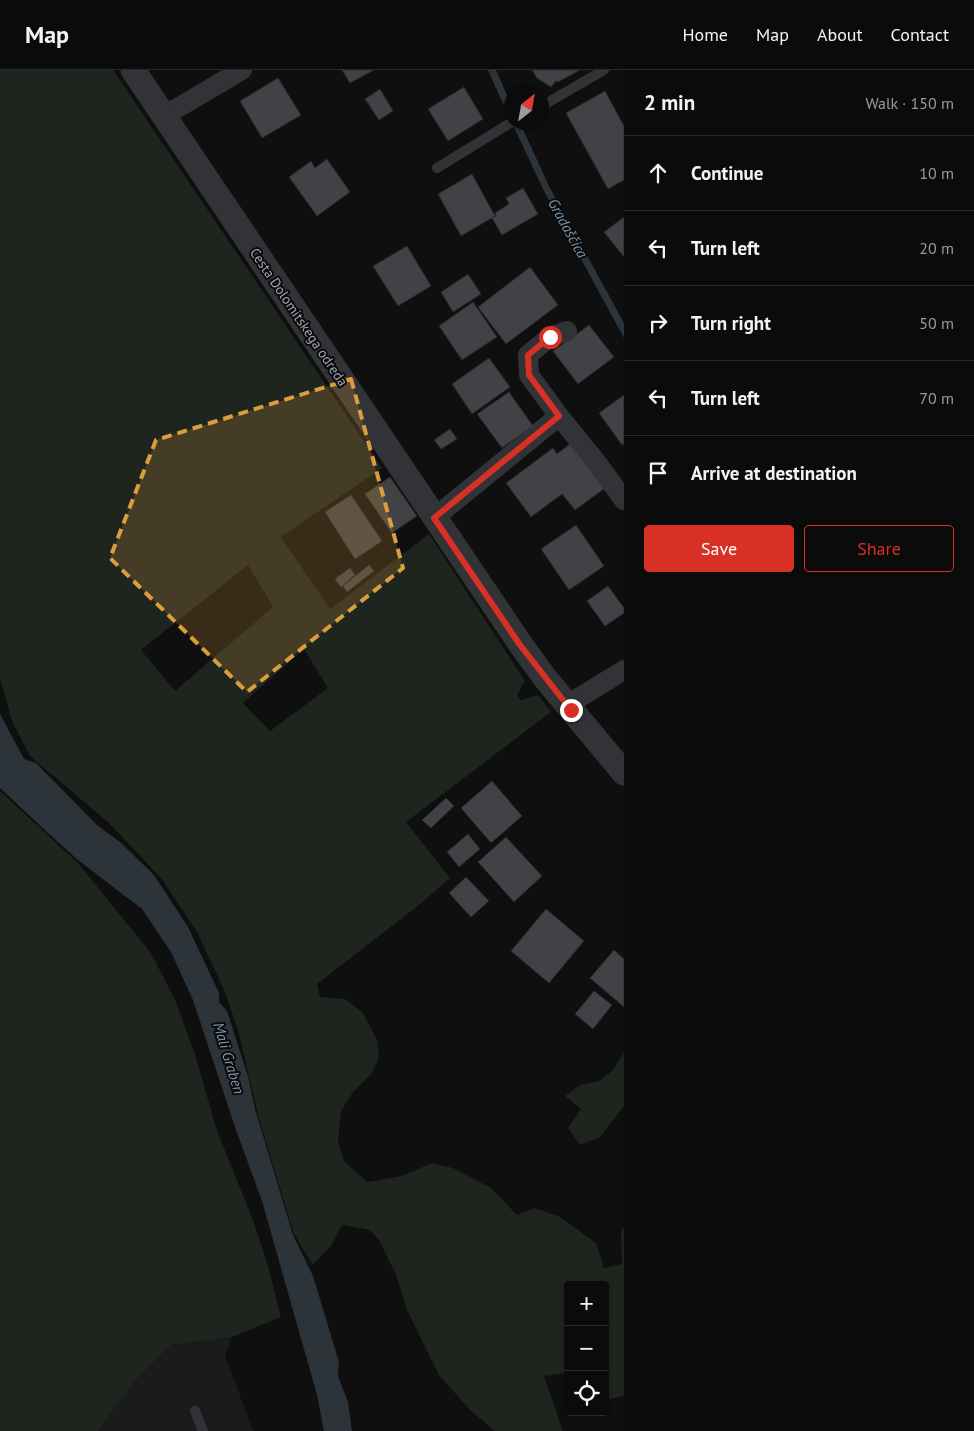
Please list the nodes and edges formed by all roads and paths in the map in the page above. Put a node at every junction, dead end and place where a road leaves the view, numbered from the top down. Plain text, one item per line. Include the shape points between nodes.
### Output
1 (133, 70) edge
2 (242, 70) edge
3 (604, 70) edge
4 (549, 102) edge
5 (164, 116) junction
6 (504, 127) edge
7 (437, 168) dead end
8 (567, 331) dead end
9 (559, 416) junction
10 (624, 500) edge
11 (434, 518) junction
12 (624, 670) edge
13 (568, 705) junction
14 (624, 773) edge
15 (195, 1411) dead end
16 (203, 1431) edge

1 - 5 street, Cesta Dolomitskega odreda
2 - 5 street
3 - 4 lane
5 - 11 street, Cesta Dolomitskega odreda
6 - 7 lane
8 - 9 street via 550,337 528,355 529,375
9 - 10 street
9 - 11 street
11 - 13 street, Cesta Dolomitskega odreda via 520,645
12 - 13 street
13 - 14 street, Cesta Dolomitskega odreda
15 - 16 lane

